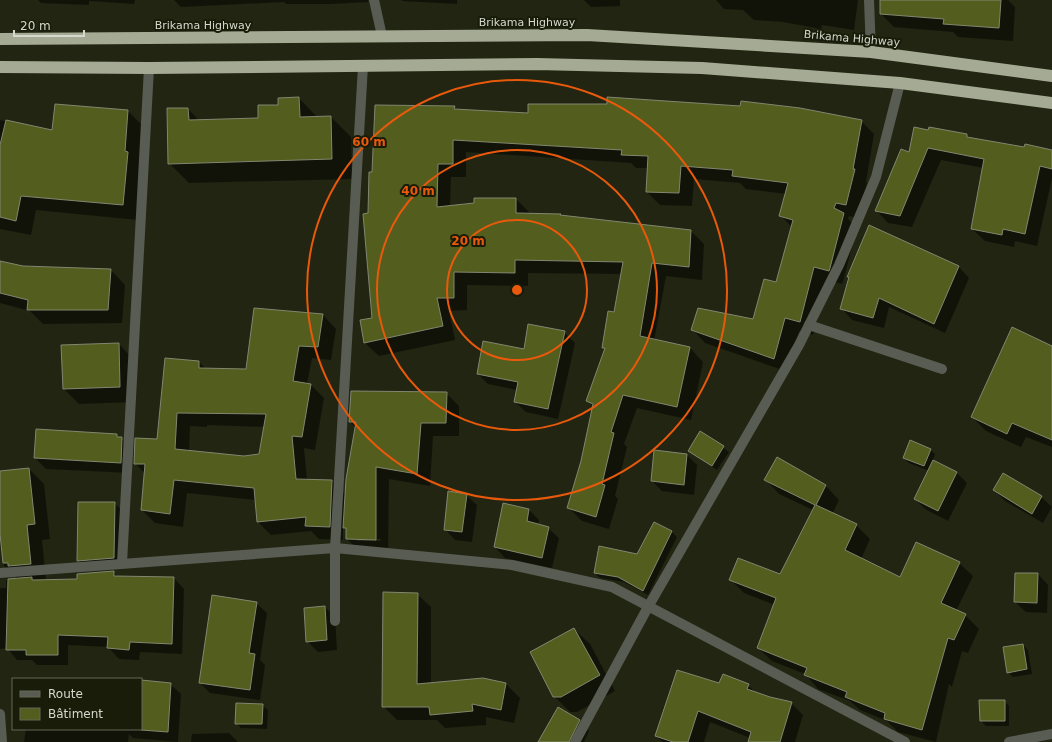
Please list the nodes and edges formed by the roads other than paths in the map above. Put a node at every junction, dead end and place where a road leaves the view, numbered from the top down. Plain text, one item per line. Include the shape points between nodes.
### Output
1 (374, 0) edge
2 (869, 0) edge
3 (382, 36) junction
4 (0, 39) edge
5 (871, 52) junction
6 (363, 66) junction
7 (0, 67) edge
8 (149, 68) junction
9 (1052, 76) edge
10 (900, 83) junction
11 (1052, 103) edge
12 (809, 325) junction
13 (942, 369) dead end
14 (335, 548) junction
15 (122, 562) junction
16 (0, 572) edge
17 (648, 607) junction
18 (335, 621) dead end
19 (0, 714) edge
20 (1052, 734) edge
21 (2, 742) edge
22 (575, 742) edge
23 (905, 742) edge
24 (1009, 742) edge

1 - 3 street
2 - 5 street
3 - 4 highway, Brikama Highway
3 - 5 highway, Brikama Highway via 587,35
5 - 9 highway, Brikama Highway
6 - 8 highway
6 - 10 highway via 537,64 702,68
6 - 14 street
7 - 8 highway
8 - 15 street
10 - 11 highway
10 - 12 street via 876,177 839,265
12 - 13 street
12 - 17 street
14 - 15 street
14 - 17 street via 512,565 612,587
14 - 18 street
15 - 16 street
17 - 22 street
17 - 23 street
19 - 21 street
20 - 24 street

